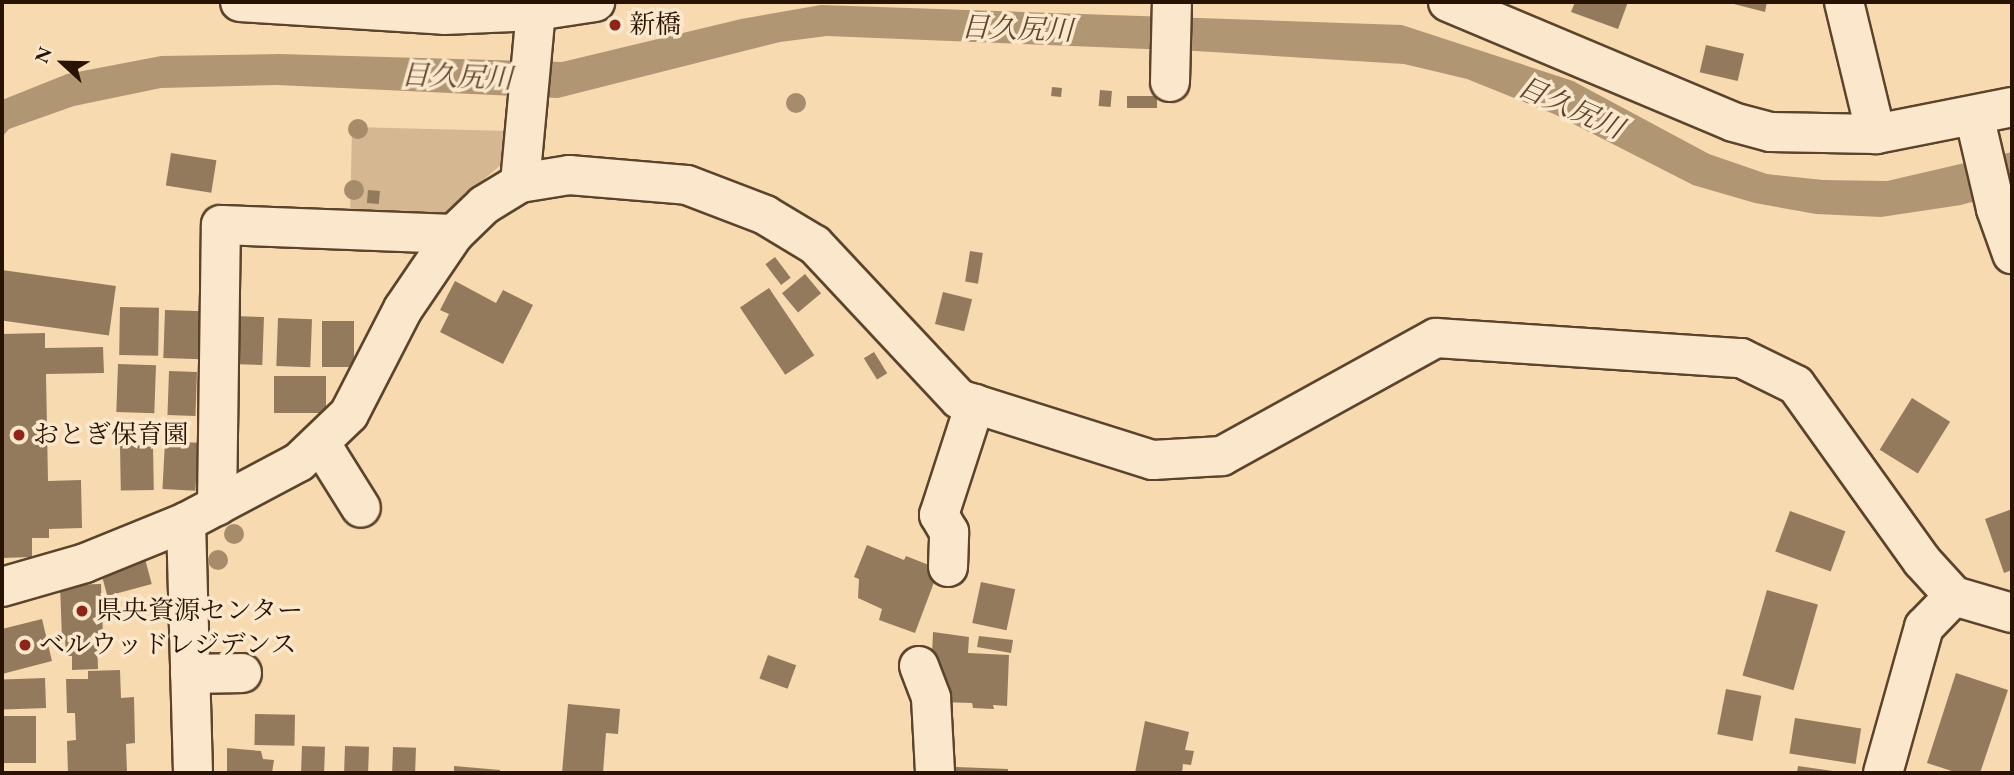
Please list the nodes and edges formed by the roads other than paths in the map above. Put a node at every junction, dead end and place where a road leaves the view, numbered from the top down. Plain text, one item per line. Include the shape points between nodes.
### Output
1 (240, 2) edge
2 (595, 2) edge
3 (1172, 2) edge
4 (1448, 2) edge
5 (1844, 2) edge
6 (534, 24) junction
7 (1170, 76) dead end
8 (2012, 107) edge
9 (1978, 128) junction
10 (1876, 134) junction
11 (520, 183) junction
12 (454, 234) junction
13 (2006, 239) edge
14 (975, 404) junction
15 (321, 444) junction
16 (361, 508) dead end
17 (201, 514) junction
18 (948, 568) dead end
19 (2, 587) edge
20 (1954, 596) junction
21 (2012, 613) edge
22 (919, 666) dead end
23 (242, 673) dead end
24 (190, 674) junction
25 (193, 773) edge
26 (935, 773) edge
27 (1882, 773) edge

1 - 6 street
2 - 6 street
3 - 7 street
4 - 10 street via 1733,122 1771,132
5 - 10 street
6 - 11 street
8 - 9 street
9 - 10 street
9 - 13 street
11 - 12 street via 484,205
11 - 14 street via 569,175 688,185 765,215 815,245 959,399
12 - 15 street via 404,309 349,414
12 - 17 street via 222,225
14 - 18 street via 939,515 949,532
14 - 20 street via 1153,460 1222,456 1436,338 1741,358 1796,385 1922,561
15 - 16 street
15 - 17 street via 299,462
17 - 19 street via 85,563
17 - 24 street
20 - 21 street
20 - 27 street via 1924,627
22 - 26 street via 931,698
23 - 24 street
24 - 25 street

